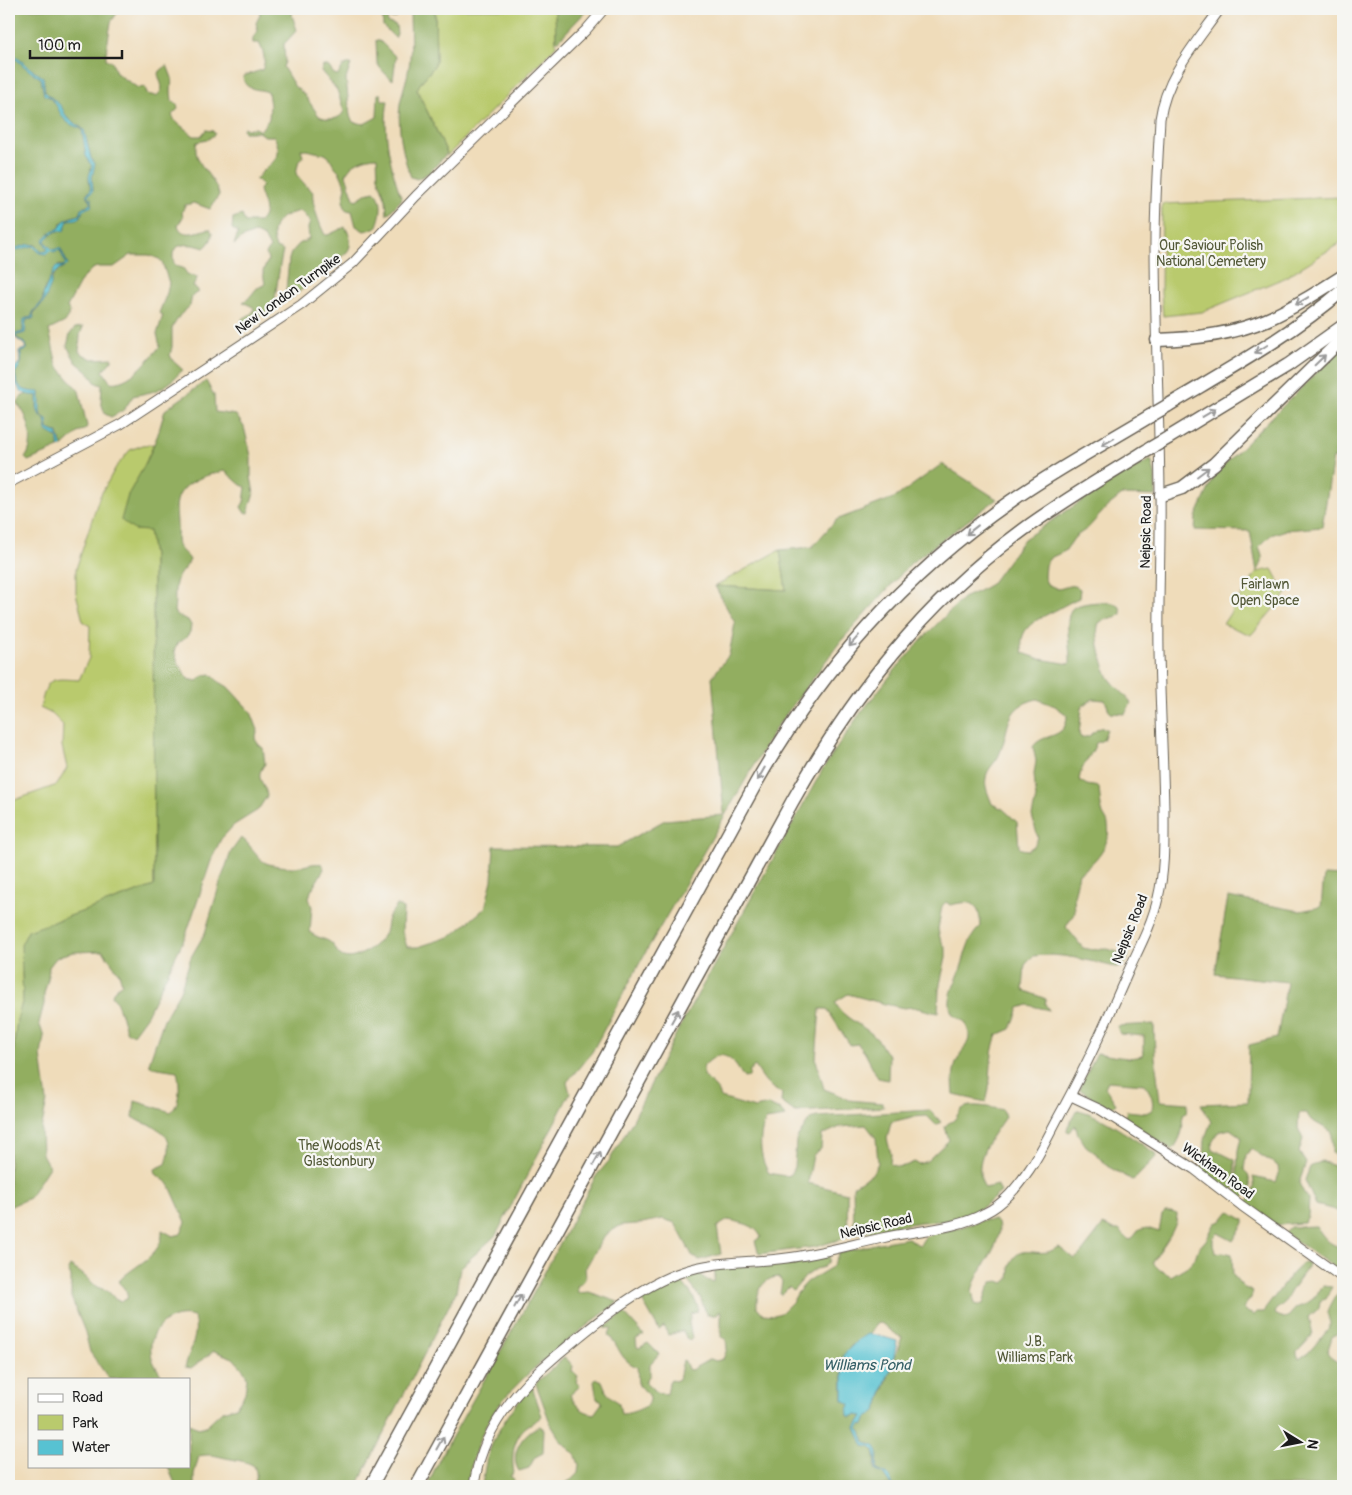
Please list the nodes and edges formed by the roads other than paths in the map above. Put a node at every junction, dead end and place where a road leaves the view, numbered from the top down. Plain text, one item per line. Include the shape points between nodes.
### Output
1 (604, 9) edge
2 (1220, 9) edge
3 (1343, 276) edge
4 (1343, 290) edge
5 (1343, 326) edge
6 (1343, 338) edge
7 (1157, 340) junction
8 (9, 483) edge
9 (1160, 496) junction
10 (1071, 1096) junction
11 (1343, 1278) edge
12 (371, 1486) edge
13 (417, 1486) edge
14 (474, 1486) edge

1 - 8 street, New London Turnpike via 346,269 301,304 121,424
2 - 7 street, Neipsic Road via 1173,77 1162,106 1156,210
3 -> 7 highway via 1260,322 1217,333
4 -> 12 highway, bridge via 1279,338 1020,495 921,572 850,646 811,695 756,783
13 -> 5 highway, bridge via 792,802 852,704 888,658 955,587 991,555 1060,504 1288,365
9 -> 6 highway via 1182,488 1214,464
7 - 9 street, Neipsic Road
9 - 10 street, Neipsic Road via 1158,629 1164,765 1161,885 1148,929
10 - 11 street, Wickham Road via 1101,1110 1194,1169
10 - 14 street, Neipsic Road via 1022,1180 1001,1203 972,1220 808,1255 703,1266 675,1274 636,1294 542,1367 510,1403 484,1446

